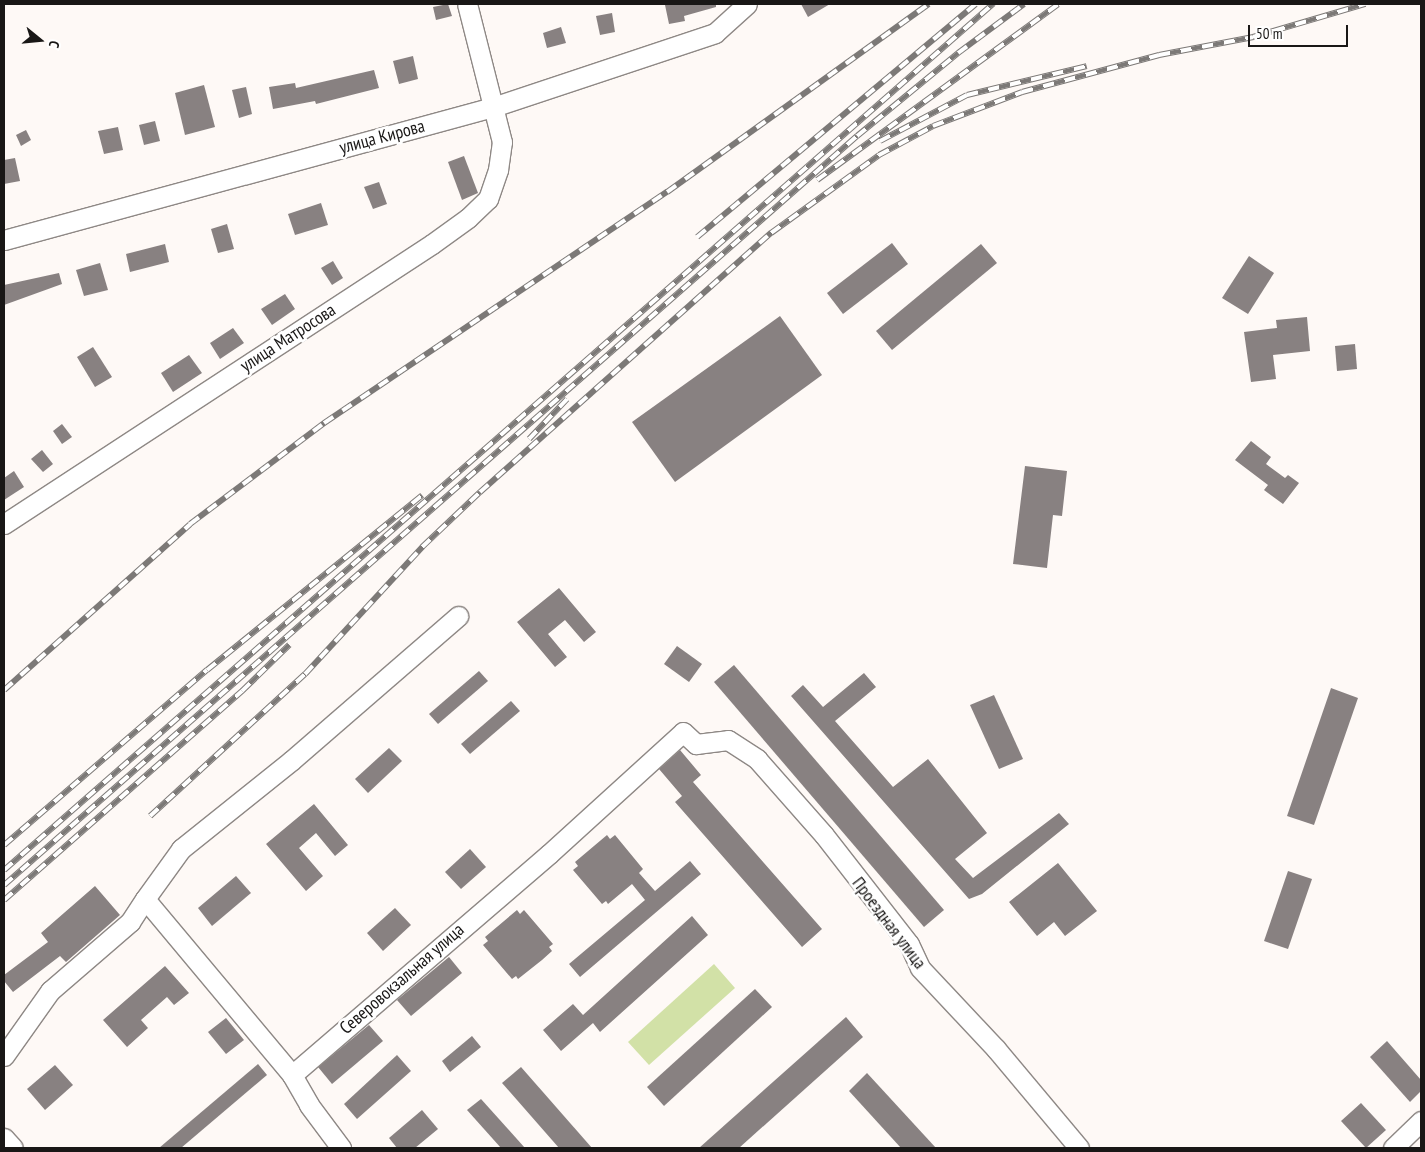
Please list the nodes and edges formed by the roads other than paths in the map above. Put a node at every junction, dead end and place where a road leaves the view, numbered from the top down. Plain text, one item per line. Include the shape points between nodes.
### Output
1 (467, 4) edge
2 (747, 4) edge
3 (493, 107) junction
4 (4, 240) edge
5 (4, 524) edge
6 (458, 616) dead end
7 (683, 732) joint
8 (145, 899) junction
9 (4, 1056) edge
10 (292, 1075) junction
11 (1421, 1121) edge
12 (4, 1138) edge
13 (13, 1148) edge
14 (341, 1148) edge
15 (1079, 1148) edge
16 (1393, 1148) edge

1 - 3 street, улица Матросова
2 - 3 street, улица Кирова via 715,33
3 - 4 street, улица Кирова
3 - 5 street, улица Матросова via 502,142 498,170 488,199 468,218
6 - 8 street via 292,760 181,849
7 - 10 street, Северовокзальная улица via 549,854
7 - 15 street, Проездная улица via 696,744 728,740 757,759 824,835 909,944 920,968 996,1049
8 - 9 street via 130,922 50,991
8 - 10 street
10 - 14 street via 309,1105
11 - 16 street
12 - 13 street

